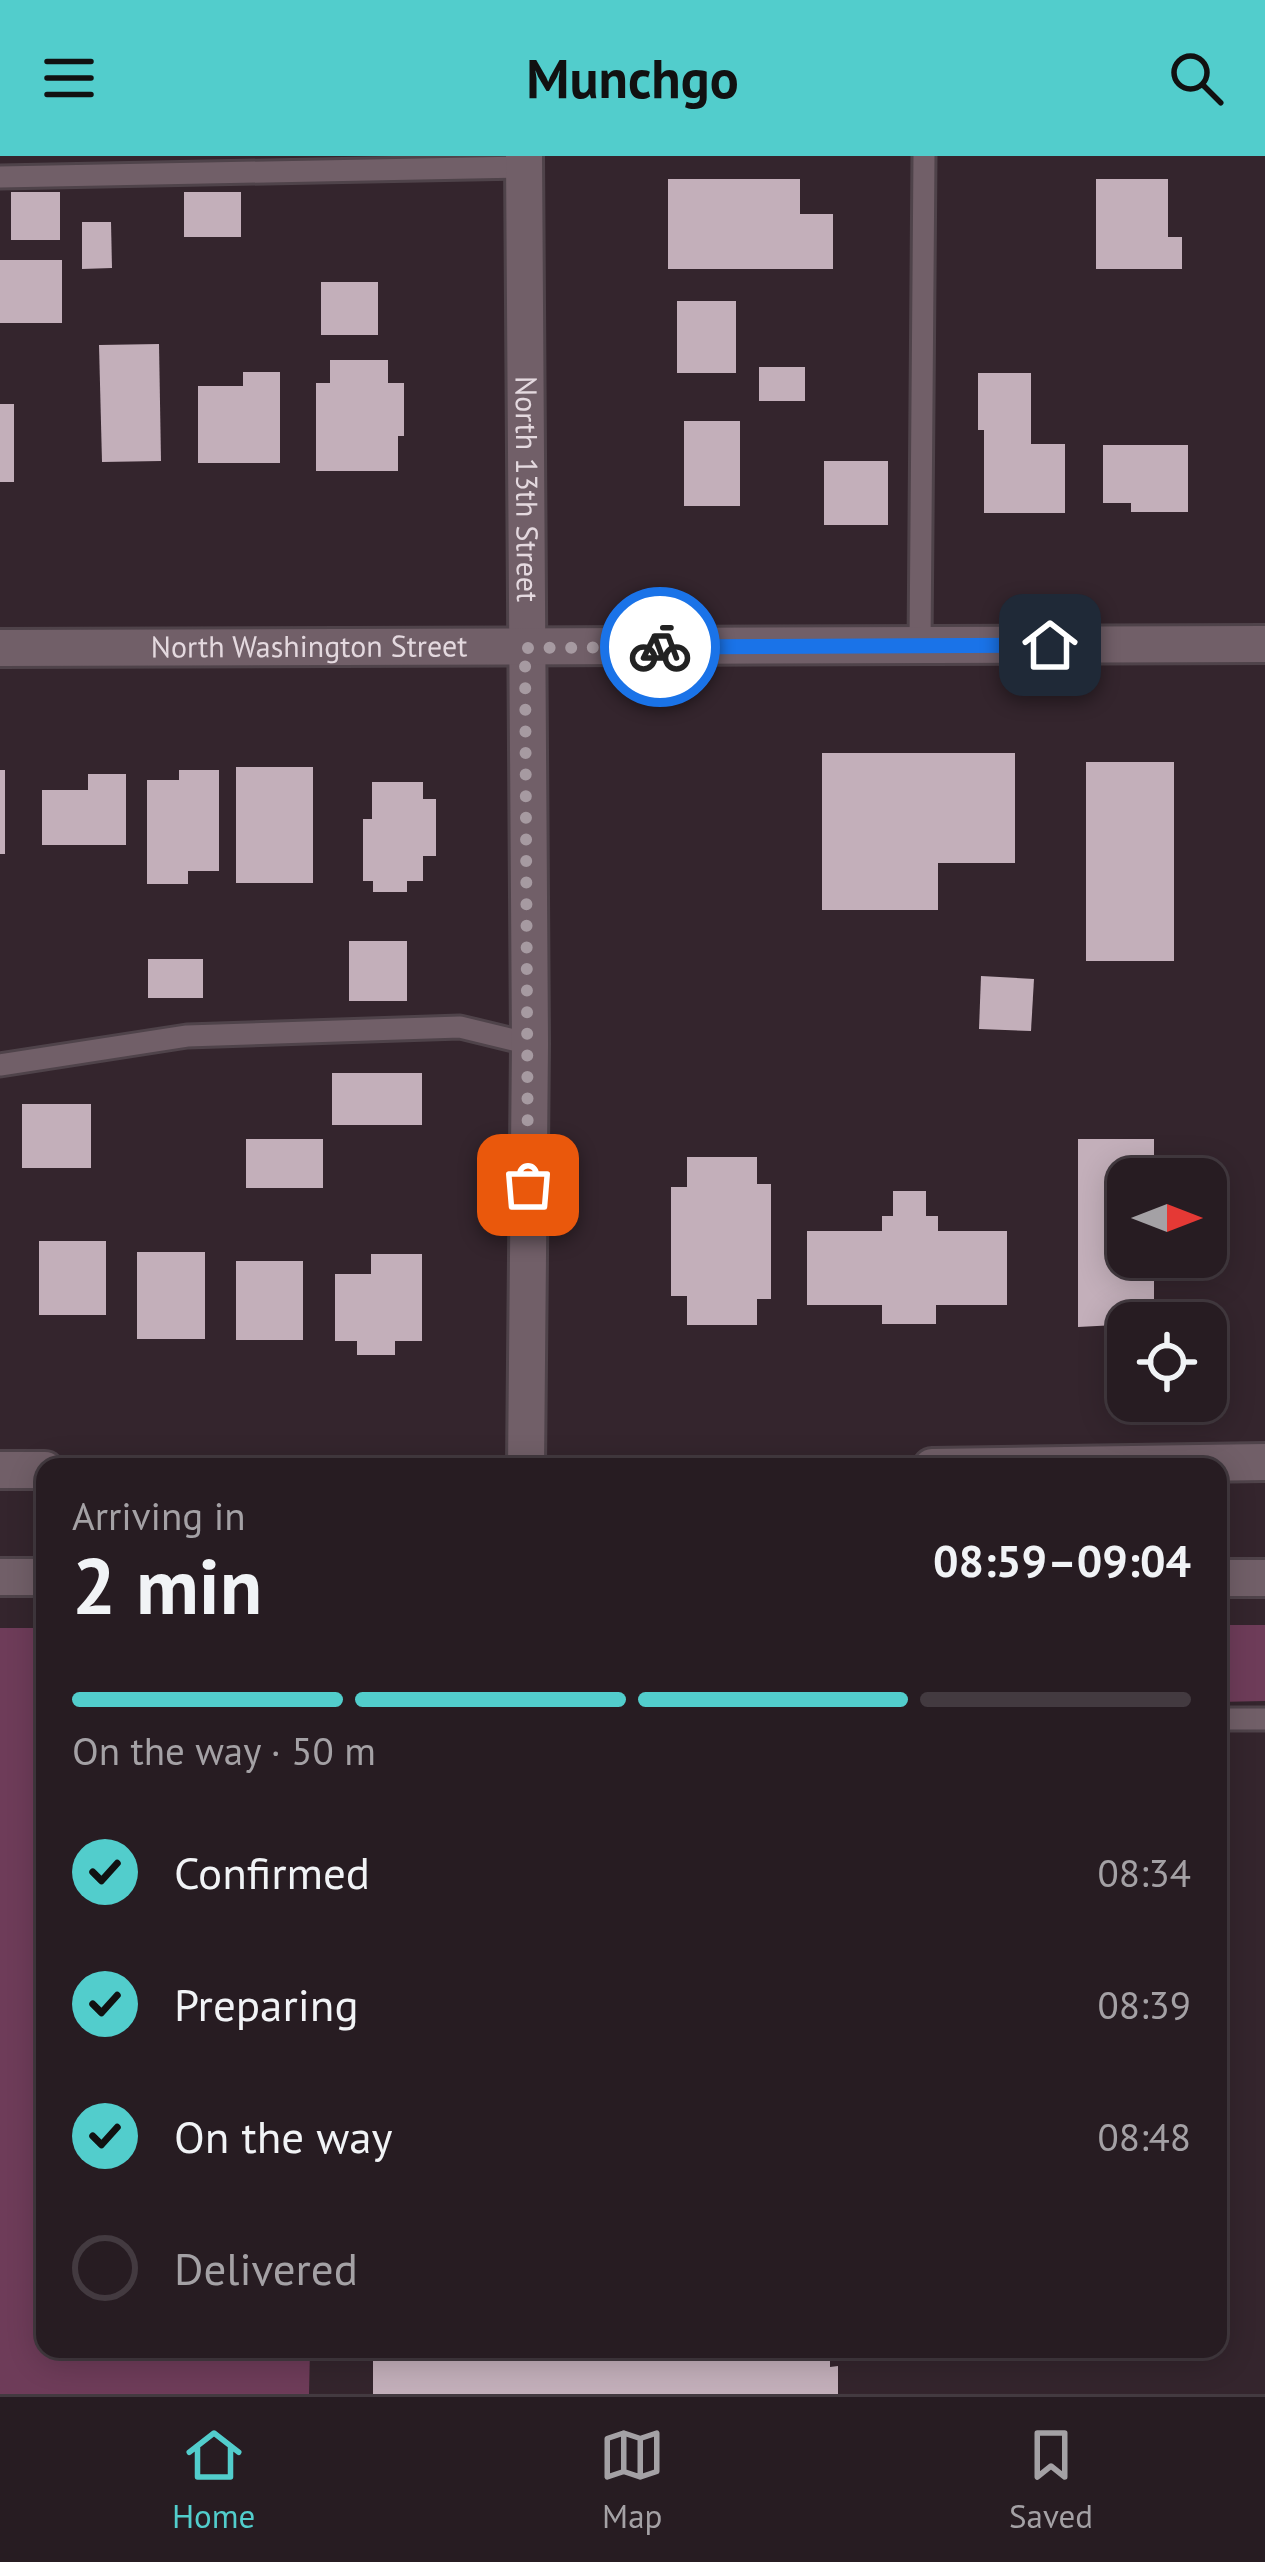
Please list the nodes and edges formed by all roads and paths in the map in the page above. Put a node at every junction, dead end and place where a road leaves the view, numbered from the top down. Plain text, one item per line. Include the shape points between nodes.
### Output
1 (924, 156) edge
2 (524, 162) edge
3 (0, 178) edge
4 (1265, 644) edge
5 (920, 646) junction
6 (0, 648) edge
7 (525, 648) junction
8 (530, 1044) junction
9 (0, 1065) edge
10 (526, 1458) edge
11 (1265, 1462) edge
12 (1227, 1463) edge
13 (0, 1470) edge
14 (36, 1470) edge
15 (0, 1576) edge
16 (36, 1576) edge
17 (1227, 1578) edge
18 (1265, 1578) edge
19 (1227, 1719) edge
20 (1265, 1719) edge

1 - 5 lane
2 - 3 lane
2 - 7 street, North 13th Street
4 - 5 street, North Washington Street
5 - 7 street, North Washington Street
6 - 7 street, North Washington Street
7 - 8 street, North 13th Street
8 - 9 lane via 460,1027 187,1036
8 - 10 street, North 13th Street
11 - 12 street
13 - 14 street
15 - 16 street
17 - 18 street
19 - 20 lane

